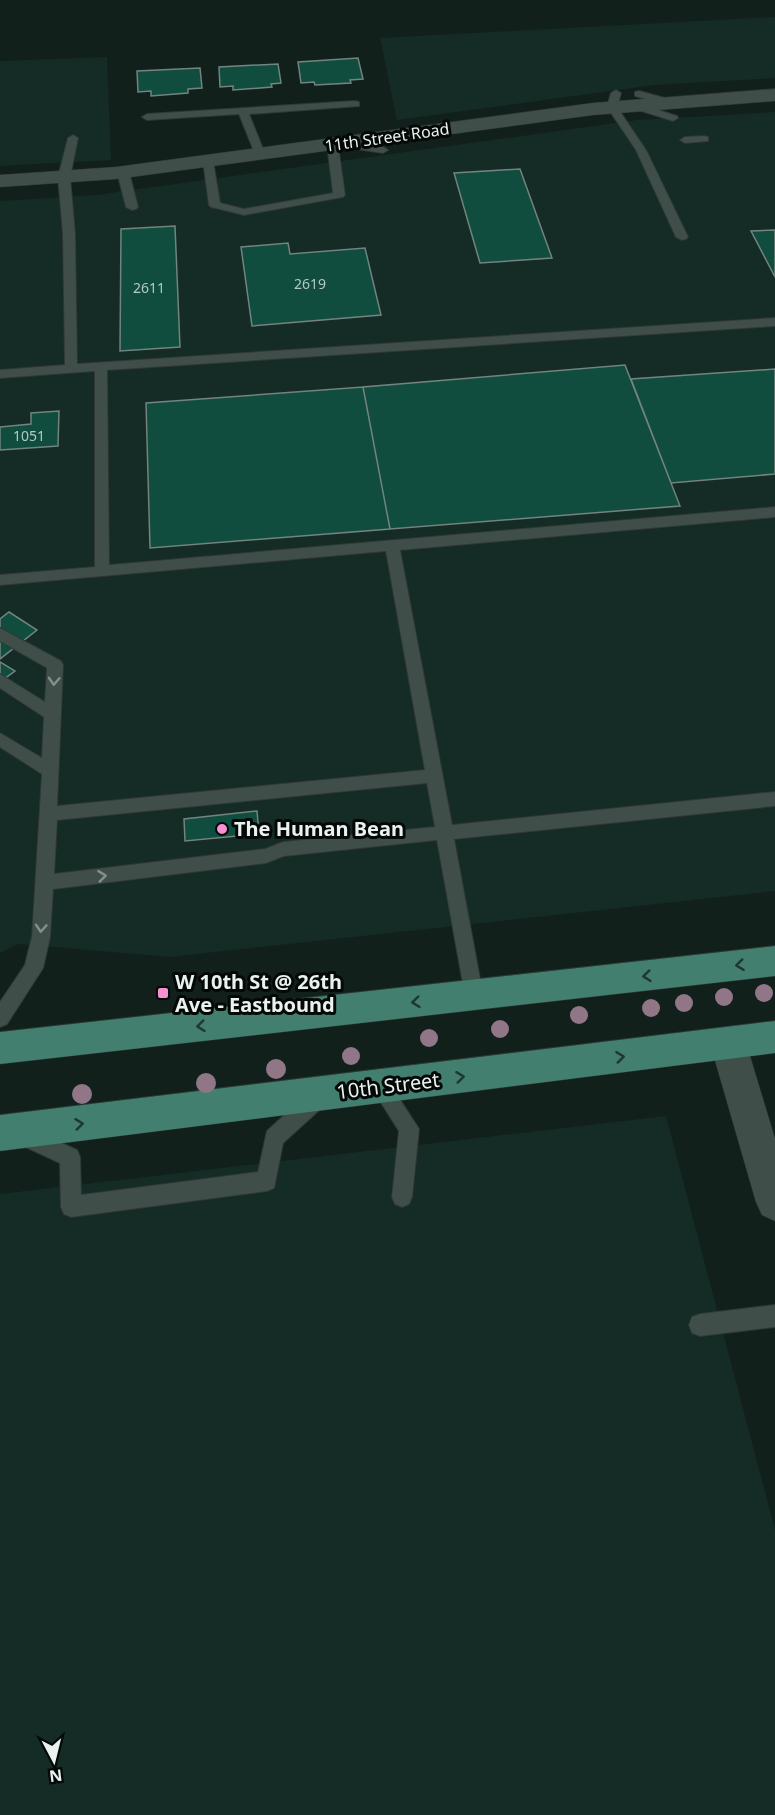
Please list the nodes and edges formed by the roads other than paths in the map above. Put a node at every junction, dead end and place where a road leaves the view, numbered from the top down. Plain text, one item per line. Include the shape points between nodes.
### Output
1 (775, 95) edge
2 (614, 100) junction
3 (354, 104) dead end
4 (243, 111) junction
5 (147, 117) dead end
6 (73, 138) dead end
7 (704, 139) dead end
8 (685, 140) dead end
9 (335, 144) junction
10 (382, 150) dead end
11 (260, 153) junction
12 (208, 160) junction
13 (123, 172) junction
14 (64, 177) junction
15 (0, 181) edge
16 (132, 207) dead end
17 (682, 237) dead end
18 (775, 322) edge
19 (101, 366) junction
20 (71, 369) junction
21 (0, 374) edge
22 (775, 512) edge
23 (392, 545) junction
24 (102, 571) junction
25 (0, 580) edge
26 (0, 634) edge
27 (0, 681) edge
28 (53, 715) junction
29 (0, 739) edge
30 (50, 771) junction
31 (433, 776) junction
32 (775, 799) edge
33 (48, 814) junction
34 (444, 834) junction
35 (44, 882) junction
36 (775, 961) edge
37 (474, 995) junction
38 (0, 1017) edge
39 (775, 1037) edge
40 (728, 1043) junction
41 (0, 1048) edge
42 (381, 1087) junction
43 (321, 1095) junction
44 (6, 1132) edge
45 (772, 1181) edge
46 (402, 1197) dead end
47 (775, 1316) edge
48 (700, 1325) dead end

1 - 2 street, 11th Street Road via 671,110 636,100
2 - 9 street, 11th Street Road
2 - 17 lane
3 - 4 lane
4 - 5 lane
4 - 11 lane
6 - 14 lane
7 - 8 lane
9 - 10 lane
9 - 11 street, 11th Street Road
9 - 12 lane via 339,195 244,212 215,206
11 - 12 street, 11th Street Road
12 - 13 street, 11th Street Road
13 - 14 street, 11th Street Road
13 - 16 lane
14 - 15 street, 11th Street Road
14 - 20 lane
18 - 19 lane
19 - 20 lane
19 - 24 lane
20 - 21 lane
22 - 23 lane
23 - 24 lane
23 - 31 lane
24 - 25 lane
26 -> 28 lane via 55,665
27 - 28 lane
28 - 30 lane
29 - 30 lane
30 - 33 lane
31 - 33 lane
31 - 34 lane
32 - 34 lane
33 - 35 lane
35 -> 34 lane via 266,856 283,849
34 - 37 lane
35 -> 38 lane via 41,937 34,968
36 -> 37 main road
37 -> 41 main road
39 - 40 main road, 10th Street
42 -> 40 main road, 10th Street
40 - 45 street
42 - 43 main road, 10th Street
42 - 46 lane via 409,1129
44 -> 43 main road, 10th Street
43 - 44 lane via 274,1138 267,1181 71,1207 70,1157
47 - 48 lane

